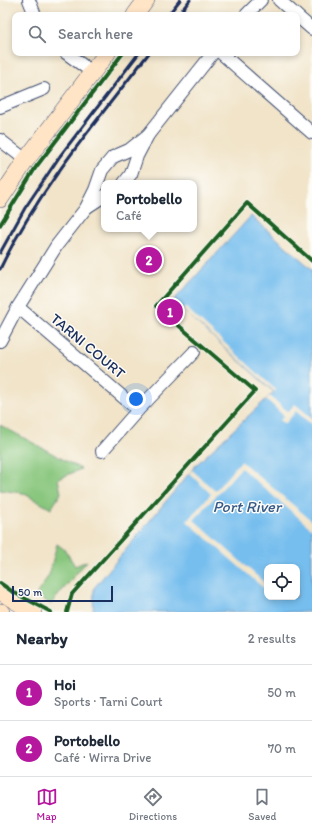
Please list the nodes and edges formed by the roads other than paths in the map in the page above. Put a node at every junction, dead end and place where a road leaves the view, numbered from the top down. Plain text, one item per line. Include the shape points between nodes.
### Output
1 (29, 0) edge
2 (146, 0) edge
3 (261, 0) edge
4 (279, 0) edge
5 (34, 12) edge
6 (137, 12) edge
7 (249, 12) edge
8 (293, 12) edge
9 (300, 18) edge
10 (312, 29) edge
11 (70, 56) edge
12 (105, 56) edge
13 (211, 56) edge
14 (224, 56) edge
15 (92, 72) junction
16 (44, 89) dead end
17 (0, 107) edge
18 (312, 133) edge
19 (148, 134) junction
20 (0, 140) edge
21 (26, 160) junction
22 (126, 180) edge
23 (101, 198) edge
24 (0, 199) edge
25 (86, 208) junction
26 (18, 307) junction
27 (0, 341) edge
28 (194, 352) dead end
29 (138, 410) junction
30 (102, 451) dead end
31 (0, 591) edge
32 (33, 612) edge

1 - 5 street
2 - 6 main road
3 - 7 street
4 - 8 street
9 - 10 street
11 - 15 street
12 - 15 main road
13 - 19 street
14 - 18 street
15 - 21 main road
16 - 17 street
19 - 22 street
19 - 25 street via 129,150 112,157 102,170
20 - 21 street
21 - 24 main road
23 - 25 street
25 - 26 street via 57,245
26 - 27 street
26 - 29 street, TARNI COURT
28 - 29 street
29 - 30 street
31 - 32 main road

